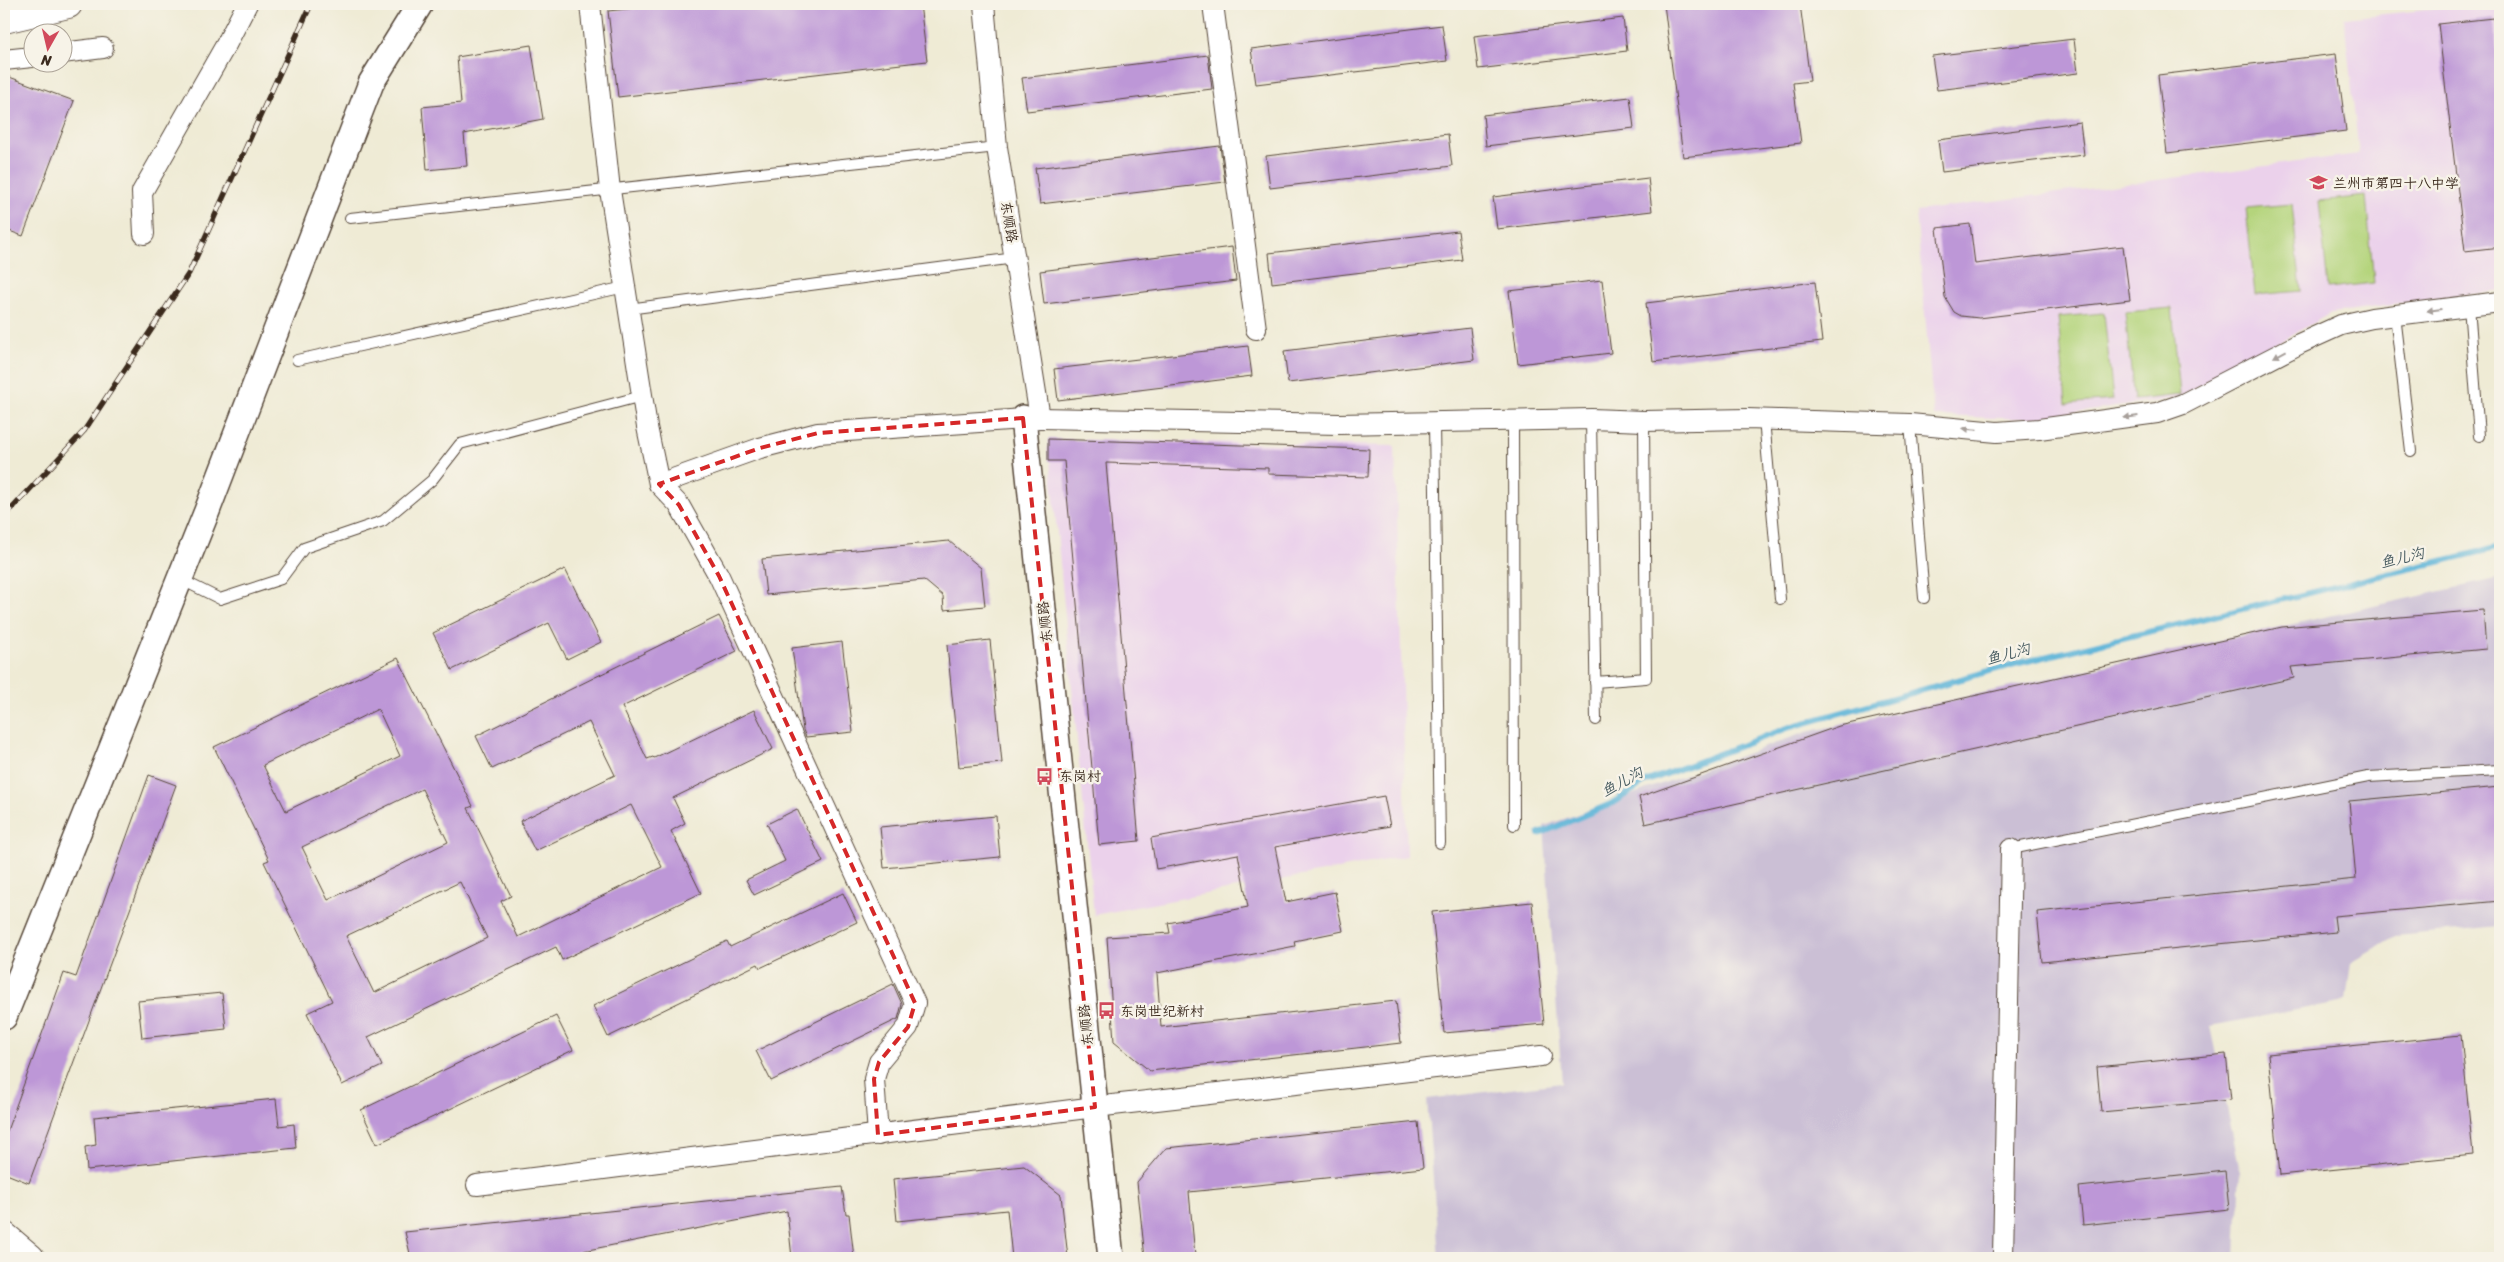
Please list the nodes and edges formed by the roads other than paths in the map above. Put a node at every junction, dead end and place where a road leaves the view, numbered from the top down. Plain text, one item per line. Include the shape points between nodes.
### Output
1 (68, 4) edge
2 (247, 4) edge
3 (420, 4) edge
4 (590, 4) edge
5 (984, 4) edge
6 (1213, 4) edge
7 (4, 19) edge
8 (103, 48) dead end
9 (72, 52) edge
10 (22, 58) edge
11 (4, 60) edge
12 (997, 147) junction
13 (610, 190) junction
14 (350, 218) dead end
15 (144, 234) dead end
16 (1014, 258) junction
17 (625, 287) junction
18 (2500, 302) edge
19 (2469, 306) junction
20 (628, 308) junction
21 (2395, 315) junction
22 (1256, 329) dead end
23 (297, 360) dead end
24 (642, 396) junction
25 (1032, 418) junction
26 (1591, 418) junction
27 (1764, 419) junction
28 (1513, 421) junction
29 (1644, 421) junction
30 (1434, 422) junction
31 (1910, 424) junction
32 (2479, 436) dead end
33 (2411, 451) dead end
34 (659, 484) junction
35 (179, 579) junction
36 (1924, 598) dead end
37 (1780, 599) dead end
38 (1595, 682) junction
39 (1596, 720) dead end
40 (2500, 770) edge
41 (1514, 825) dead end
42 (1440, 843) dead end
43 (2011, 849) joint
44 (4, 1016) edge
45 (1541, 1056) dead end
46 (1095, 1107) junction
47 (878, 1134) junction
48 (477, 1185) dead end
49 (4, 1236) edge
50 (28, 1257) edge
51 (1111, 1258) edge
52 (2004, 1258) edge

1 - 7 highway
2 - 15 street via 142,192
3 - 35 street via 371,83
4 - 13 street
5 - 12 street, 东顺路
6 - 22 street
8 - 9 street
10 - 11 street
12 - 13 lane
12 - 16 street, 东顺路
13 - 14 lane
13 - 17 street
16 - 20 lane
16 - 25 street, 东顺路
17 - 20 street
17 - 23 lane
18 - 19 street
19 -> 21 street
19 - 32 lane
20 - 24 street
21 -> 31 street via 2341,325 2183,404 2157,413 1997,432
21 - 33 lane
24 - 34 street
24 - 35 lane via 460,444 432,480 382,521 304,548 280,578 220,599
25 - 30 street via 1339,424
25 - 34 street via 818,433 760,448
25 - 46 street, 东顺路
26 - 28 street
26 - 29 street
26 - 38 lane
27 - 29 street
27 - 31 street
27 - 37 lane
28 - 30 street
28 - 41 lane
29 - 38 lane via 1646,678
30 - 42 lane
31 - 36 lane
34 - 47 street via 679,505 719,576 916,1004 908,1027 879,1062 874,1079
35 - 44 street
38 - 39 lane
40 - 43 lane via 2368,777
43 - 52 street
45 - 46 street
46 - 47 street
46 - 51 street, 东顺路
47 - 48 street
49 - 50 highway

